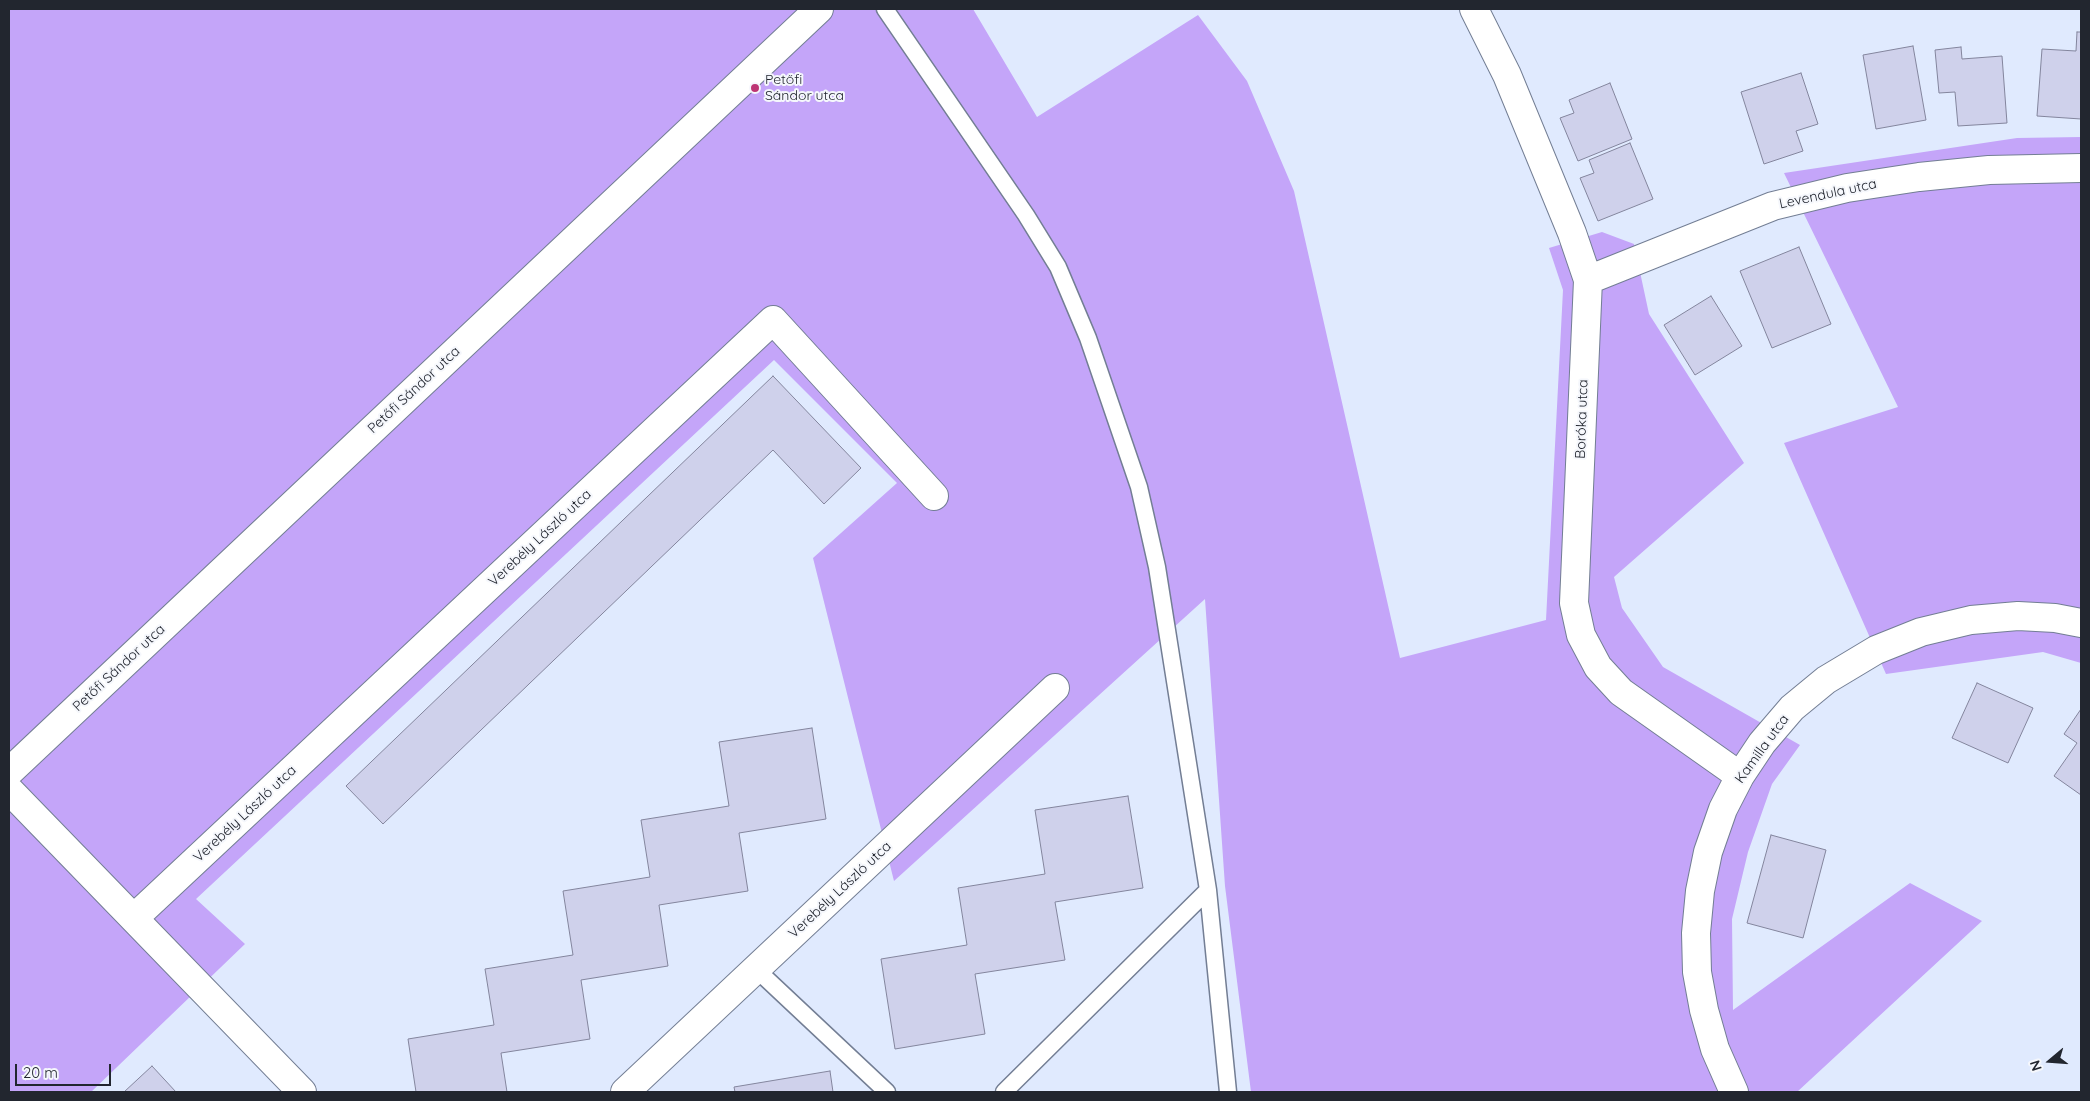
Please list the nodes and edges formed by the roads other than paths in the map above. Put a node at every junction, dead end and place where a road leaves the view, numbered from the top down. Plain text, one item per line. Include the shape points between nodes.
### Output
1 (819, 9) edge
2 (885, 9) edge
3 (1474, 9) edge
4 (2081, 168) edge
5 (1588, 280) junction
6 (934, 496) dead end
7 (2081, 623) edge
8 (1055, 688) dead end
9 (9, 772) edge
10 (1740, 776) junction
11 (9, 790) edge
12 (1208, 890) junction
13 (134, 918) junction
14 (756, 969) junction
15 (302, 1092) edge
16 (625, 1092) edge
17 (887, 1092) edge
18 (1004, 1092) edge
19 (1228, 1092) edge
20 (1734, 1092) edge

1 - 9 street, Petőfi Sándor utca
2 - 12 lane via 1058,267 1088,338 1139,487 1157,568
3 - 5 street, Boróka utca via 1507,75
4 - 5 street, Levendula utca via 1989,170 1847,188 1772,206
5 - 10 street, Boróka utca via 1574,603 1581,635 1598,667 1621,692
6 - 13 street, Verebély László utca via 773,320
7 - 10 street, Kamilla utca via 2018,616 1971,620 1921,632 1876,650 1826,680 1792,708 1762,743
8 - 14 street, Verebély László utca
10 - 20 street, Kamilla utca via 1708,852 1696,933 1704,1010 1714,1049
11 - 13 street
12 - 18 lane
12 - 19 lane
13 - 15 street
14 - 16 street, Verebély László utca
14 - 17 lane

